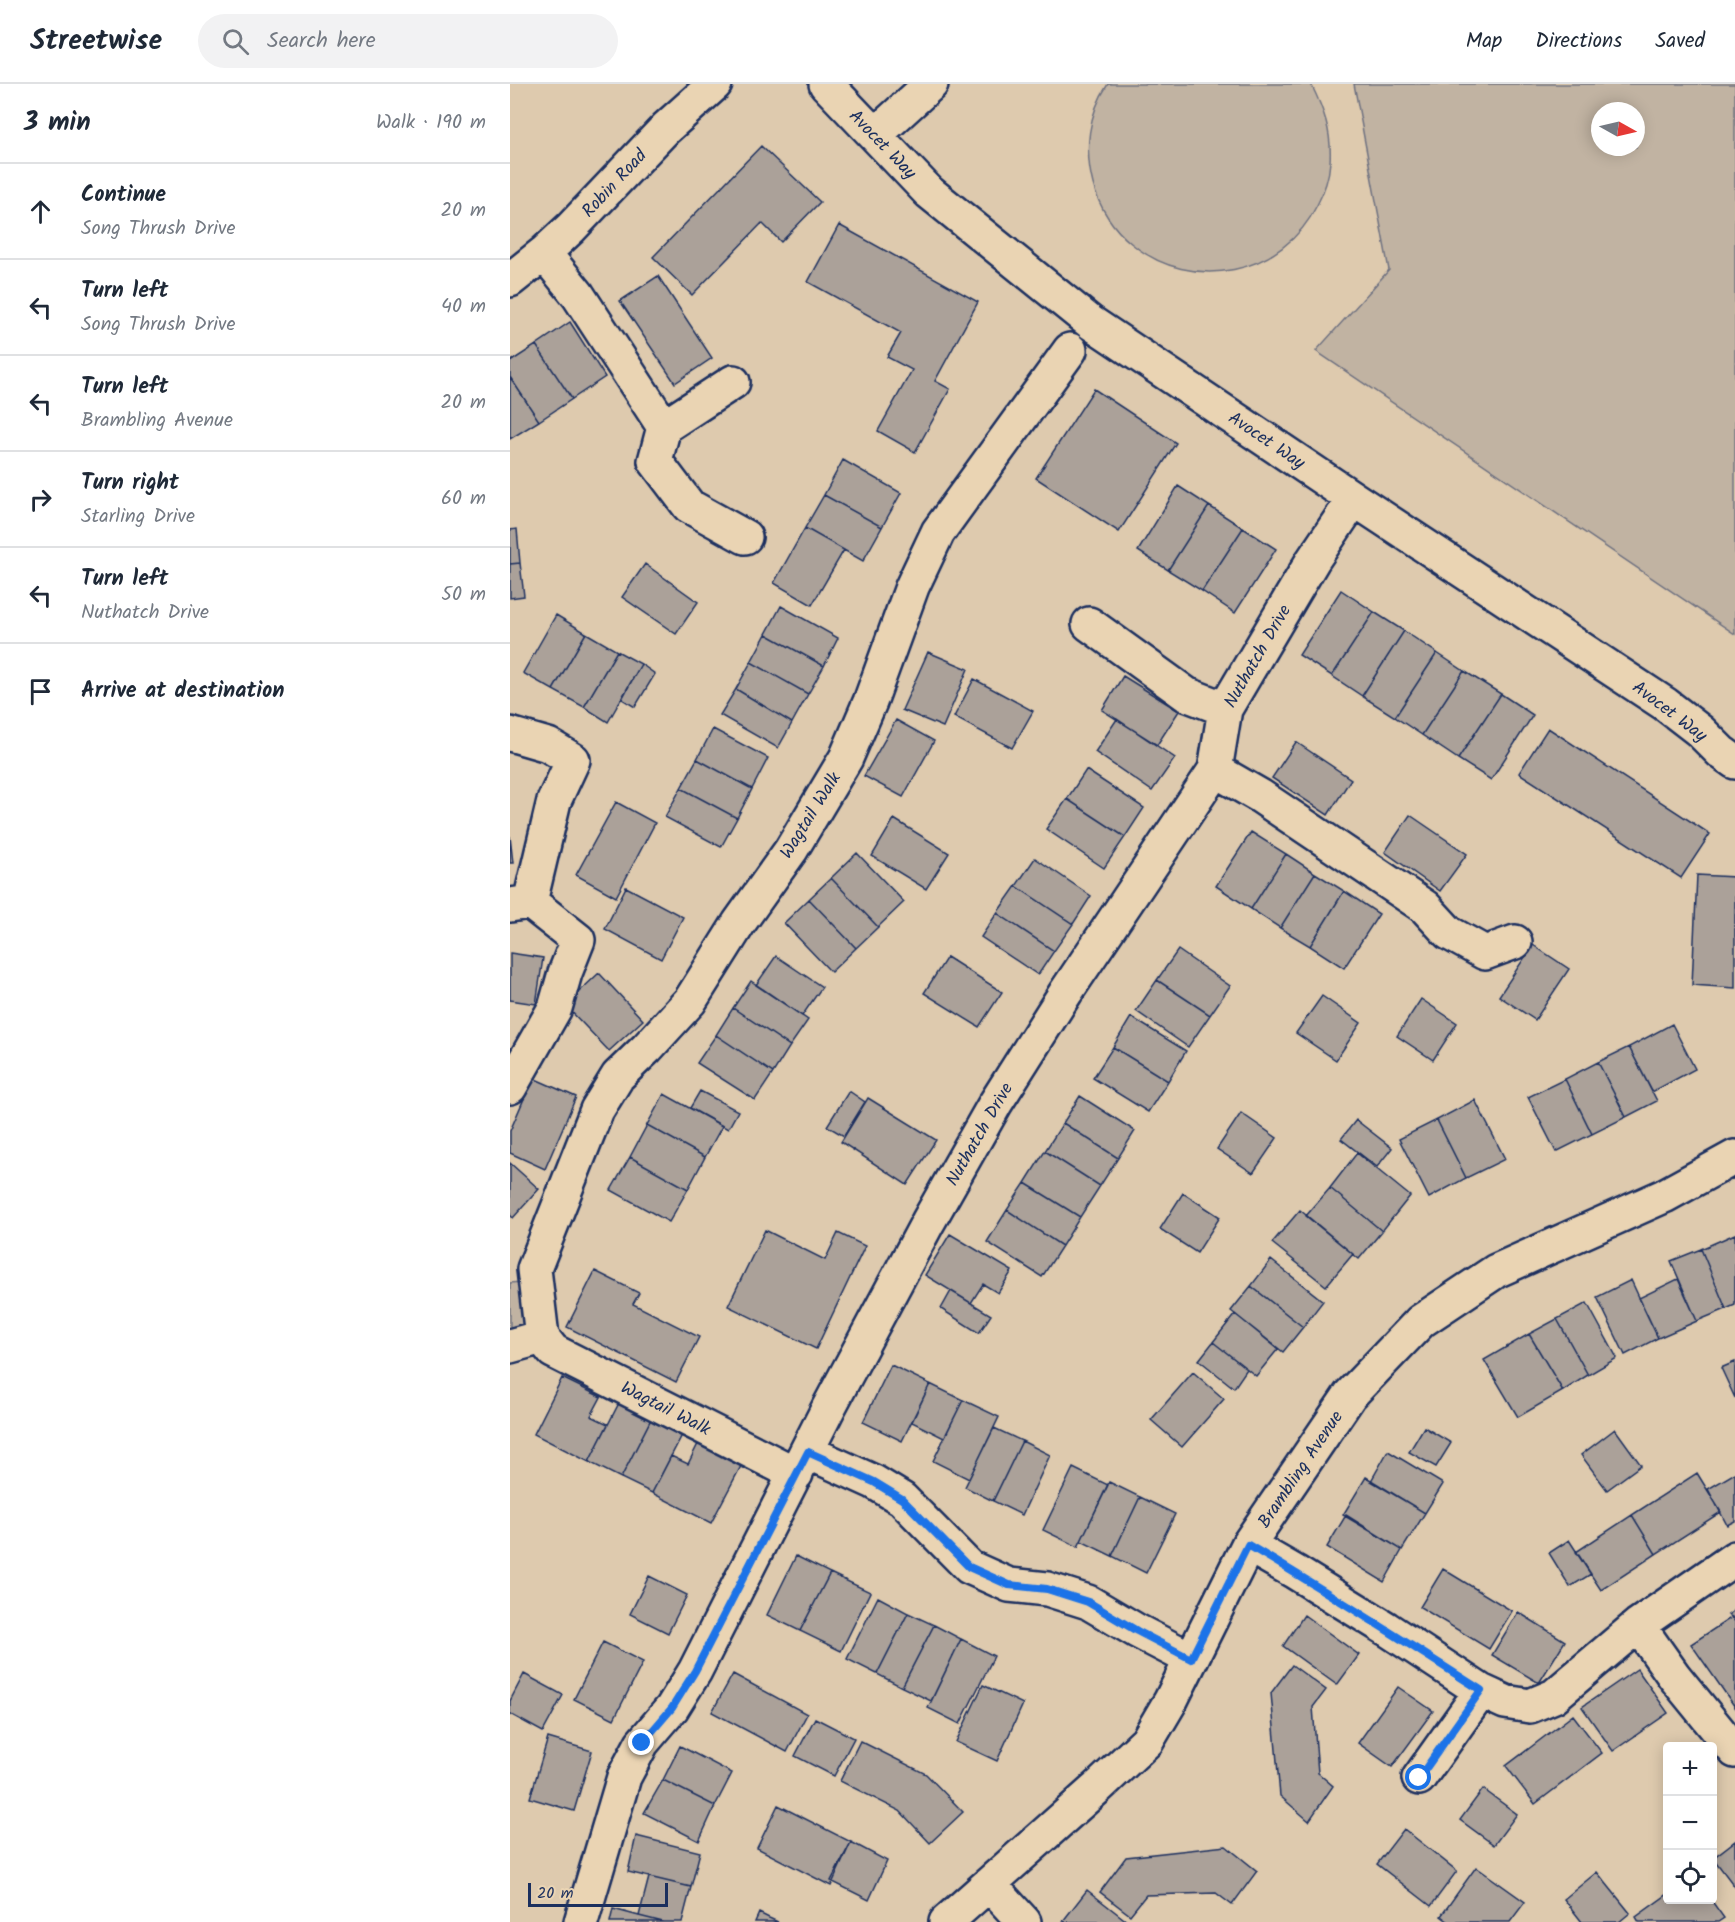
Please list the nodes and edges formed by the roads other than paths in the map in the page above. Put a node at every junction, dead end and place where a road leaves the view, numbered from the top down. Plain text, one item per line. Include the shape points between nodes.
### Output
1 (715, 84) edge
2 (826, 84) edge
3 (931, 84) edge
4 (875, 135) junction
5 (544, 254) junction
6 (510, 280) edge
7 (1070, 350) dead end
8 (733, 382) dead end
9 (664, 426) junction
10 (1354, 500) junction
11 (745, 537) dead end
12 (1089, 624) dead end
13 (1225, 709) junction
14 (510, 734) edge
15 (1735, 762) edge
16 (1215, 770) junction
17 (520, 904) edge
18 (1515, 942) dead end
19 (510, 1087) edge
20 (1733, 1163) edge
21 (522, 1270) edge
22 (542, 1337) junction
23 (510, 1346) edge
24 (802, 1463) junction
25 (1248, 1545) junction
26 (1735, 1558) edge
27 (1638, 1625) junction
28 (1191, 1659) junction
29 (1481, 1690) junction
30 (1735, 1751) edge
31 (1419, 1778) dead end
32 (989, 1884) junction
33 (581, 1922) edge
34 (946, 1922) edge
35 (1024, 1922) edge

1 - 5 street, Robin Road via 666,128
2 - 4 street, Avocet Way
3 - 4 street
4 - 10 street, Avocet Way via 929,192 1090,322
5 - 6 street, Robin Road
5 - 9 street via 578,295
7 - 21 street, Wagtail Walk via 938,532 912,587 846,758 791,850 690,1001 606,1093
8 - 9 street
9 - 11 street via 655,461 689,506
10 - 13 street, Nuthatch Drive via 1313,560
10 - 15 street, Avocet Way via 1665,704
12 - 13 street via 1186,694
13 - 16 street, Nuthatch Drive
14 - 17 street via 548,745 573,760 554,801
16 - 18 street via 1425,907 1449,933 1485,953
16 - 24 street, Nuthatch Drive via 994,1104
17 - 19 street via 588,945 565,974 555,1008
20 - 25 street, Brambling Avenue via 1496,1271 1421,1321 1350,1395
21 - 22 street, Wagtail Walk
22 - 23 street
22 - 24 street, Wagtail Walk via 553,1352
24 - 28 street, Wagtail Walk via 874,1482 902,1499 969,1567 1009,1585 1047,1589 1088,1602
24 - 33 street, Nuthatch Drive via 695,1671 672,1708 642,1743 624,1777
25 - 28 street, Brambling Avenue
25 - 29 street
26 - 27 street
27 - 29 street via 1554,1696 1530,1706 1505,1702
27 - 30 street
28 - 32 street, Brambling Avenue via 1147,1741
29 - 31 street
32 - 34 street, Brambling Avenue
32 - 35 street

